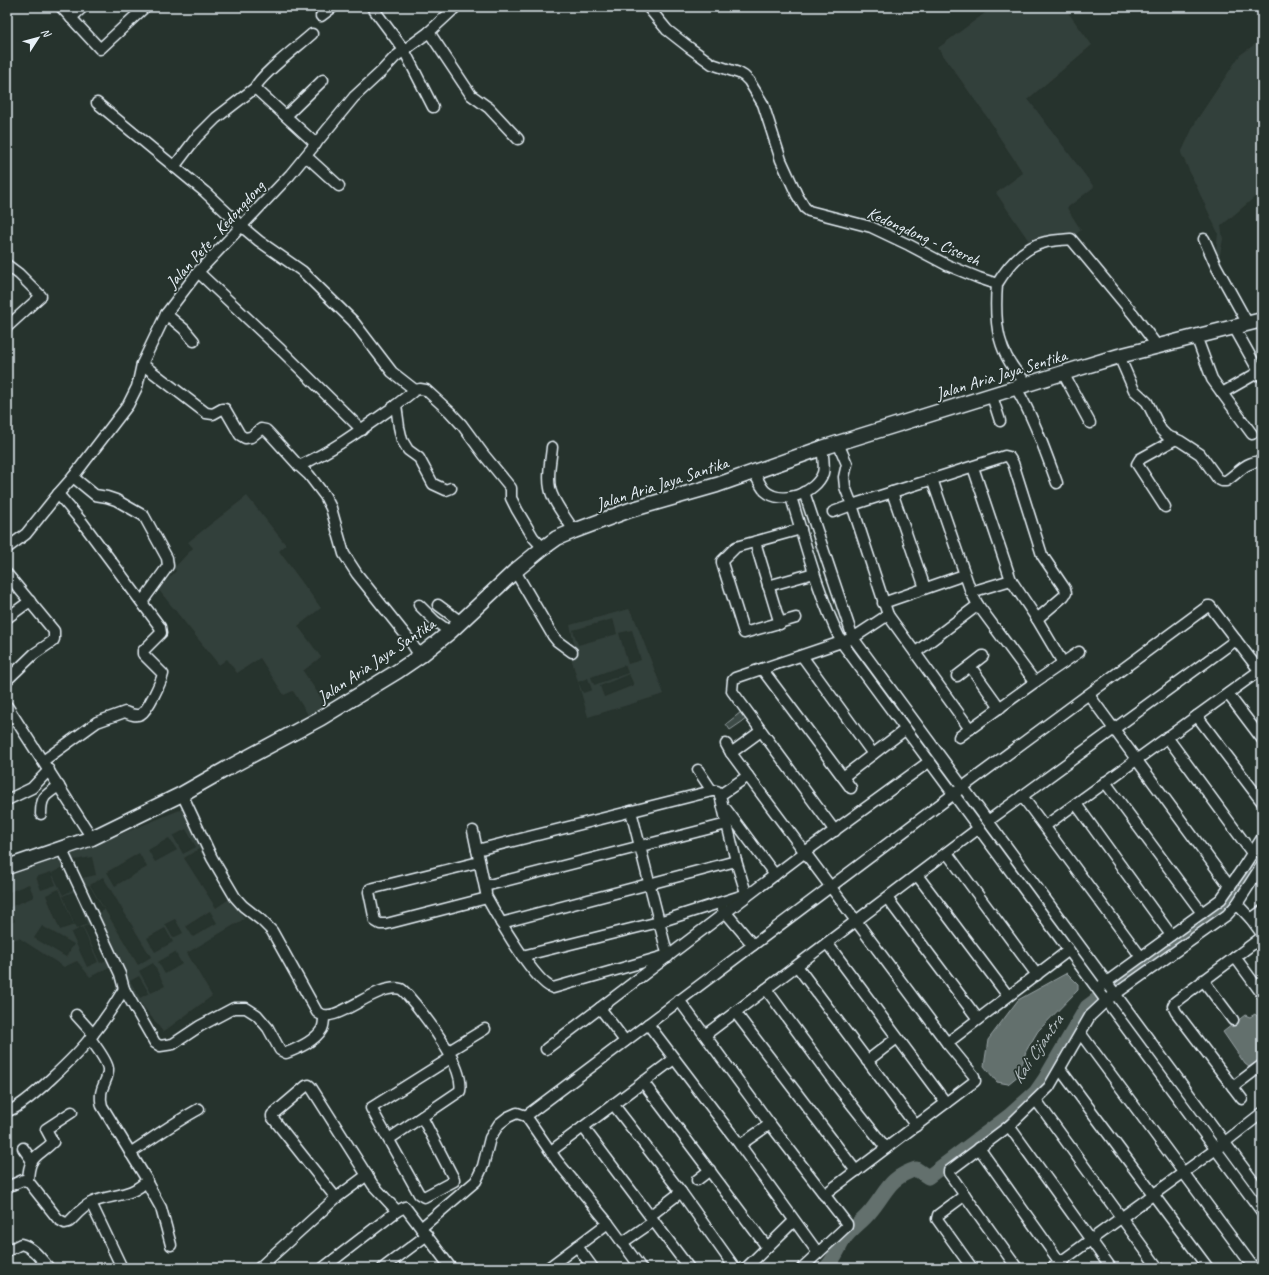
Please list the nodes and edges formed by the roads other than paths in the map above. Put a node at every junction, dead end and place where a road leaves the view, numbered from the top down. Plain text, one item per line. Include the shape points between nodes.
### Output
1 (61, 7) edge
2 (83, 7) edge
3 (145, 7) edge
4 (333, 7) edge
5 (372, 7) edge
6 (456, 7) edge
7 (648, 7) edge
8 (322, 16) dead end
9 (71, 18) junction
10 (429, 32) junction
11 (312, 34) dead end
12 (404, 50) junction
13 (323, 80) dead end
14 (254, 88) junction
15 (97, 103) dead end
16 (434, 107) dead end
17 (286, 116) junction
18 (518, 139) dead end
19 (316, 144) junction
20 (306, 156) junction
21 (174, 167) junction
22 (339, 186) dead end
23 (241, 226) junction
24 (1204, 239) dead end
25 (7, 266) edge
26 (198, 272) junction
27 (997, 284) junction
28 (166, 314) junction
29 (1262, 320) edge
30 (1248, 324) junction
31 (1234, 326) junction
32 (7, 327) edge
33 (1196, 336) junction
34 (194, 341) dead end
35 (1158, 347) junction
36 (1119, 356) junction
37 (142, 364) junction
38 (1063, 373) junction
39 (1261, 374) edge
40 (1022, 386) junction
41 (415, 390) junction
42 (1222, 393) junction
43 (992, 396) junction
44 (396, 405) junction
45 (1000, 421) dead end
46 (1090, 423) dead end
47 (362, 430) junction
48 (1252, 434) dead end
49 (1176, 439) junction
50 (838, 443) junction
51 (552, 447) dead end
52 (822, 448) junction
53 (1262, 461) edge
54 (299, 466) junction
55 (973, 467) junction
56 (754, 472) junction
57 (73, 477) junction
58 (932, 479) junction
59 (1057, 483) dead end
60 (450, 488) dead end
61 (804, 492) junction
62 (892, 492) junction
63 (58, 494) junction
64 (791, 497) junction
65 (852, 506) junction
66 (1165, 507) dead end
67 (833, 512) dead end
68 (801, 529) junction
69 (574, 531) junction
70 (755, 542) junction
71 (7, 548) edge
72 (543, 548) junction
73 (515, 571) junction
74 (814, 573) junction
75 (7, 574) edge
76 (964, 575) junction
77 (1011, 580) junction
78 (768, 586) junction
79 (925, 588) junction
80 (971, 592) junction
81 (30, 601) junction
82 (142, 602) junction
83 (883, 603) junction
84 (978, 604) junction
85 (419, 605) dead end
86 (438, 605) dead end
87 (888, 614) junction
88 (7, 618) edge
89 (796, 618) dead end
90 (1037, 620) junction
91 (461, 622) junction
92 (780, 624) junction
93 (450, 632) junction
94 (853, 638) junction
95 (1236, 640) junction
96 (842, 642) junction
97 (572, 652) dead end
98 (916, 652) junction
99 (1079, 652) dead end
100 (420, 656) junction
101 (802, 656) junction
102 (983, 656) dead end
103 (1063, 663) junction
104 (970, 666) junction
105 (762, 669) junction
106 (1261, 672) edge
107 (957, 676) dead end
108 (7, 680) edge
109 (1035, 682) junction
110 (1228, 694) junction
111 (1088, 695) junction
112 (7, 706) edge
113 (1000, 708) junction
114 (1197, 716) junction
115 (906, 729) junction
116 (970, 729) junction
117 (1114, 729) junction
118 (761, 731) junction
119 (959, 737) dead end
120 (1167, 737) junction
121 (1262, 739) edge
122 (873, 754) junction
123 (1136, 760) junction
124 (930, 761) junction
125 (46, 766) junction
126 (698, 770) dead end
127 (748, 776) junction
128 (843, 777) junction
129 (1105, 782) junction
130 (59, 786) junction
131 (963, 787) junction
132 (851, 788) dead end
133 (182, 794) junction
134 (954, 794) junction
135 (1022, 796) junction
136 (719, 797) junction
137 (7, 800) edge
138 (1262, 802) edge
139 (1076, 804) junction
140 (631, 811) junction
141 (41, 814) dead end
142 (988, 821) junction
143 (727, 824) junction
144 (1045, 826) junction
145 (980, 828) junction
146 (473, 831) dead end
147 (835, 831) junction
148 (92, 838) junction
149 (1262, 838) edge
150 (640, 847) junction
151 (61, 848) junction
152 (477, 850) junction
153 (805, 852) junction
154 (947, 852) junction
155 (1252, 853) junction
156 (736, 861) junction
157 (479, 862) junction
158 (1262, 865) edge
159 (7, 867) edge
160 (775, 875) junction
161 (917, 875) junction
162 (649, 884) junction
163 (485, 886) junction
164 (830, 886) junction
165 (1230, 887) junction
166 (746, 895) junction
167 (487, 898) junction
168 (887, 898) junction
169 (719, 903) junction
170 (1237, 904) junction
171 (1262, 911) edge
172 (726, 912) junction
173 (1202, 913) junction
174 (1251, 919) junction
175 (856, 921) junction
176 (659, 922) junction
177 (501, 923) junction
178 (1262, 934) edge
179 (1171, 935) junction
180 (1262, 937) edge
181 (827, 943) junction
182 (753, 945) junction
183 (1069, 950) junction
184 (522, 956) junction
185 (668, 956) junction
186 (1141, 957) junction
187 (1235, 957) junction
188 (796, 966) junction
189 (1037, 975) junction
190 (1203, 980) junction
191 (1107, 983) junction
192 (124, 989) junction
193 (766, 989) junction
194 (1115, 994) junction
195 (1262, 994) edge
196 (1102, 995) junction
197 (1008, 996) junction
198 (679, 1000) junction
199 (600, 1008) junction
200 (735, 1012) junction
201 (76, 1015) dead end
202 (324, 1016) junction
203 (978, 1019) junction
204 (1233, 1020) dead end
205 (648, 1024) junction
206 (485, 1029) dead end
207 (1081, 1034) junction
208 (705, 1035) junction
209 (92, 1036) junction
210 (897, 1038) junction
211 (625, 1041) junction
212 (947, 1042) junction
213 (546, 1049) dead end
214 (450, 1054) junction
215 (674, 1059) junction
216 (867, 1061) junction
217 (1262, 1065) edge
218 (1060, 1069) junction
219 (643, 1082) junction
220 (1233, 1087) junction
221 (1242, 1099) dead end
222 (1036, 1100) junction
223 (946, 1103) junction
224 (613, 1104) junction
225 (199, 1109) dead end
226 (7, 1111) edge
227 (72, 1112) dead end
228 (1262, 1113) edge
229 (526, 1116) junction
230 (422, 1117) junction
231 (770, 1124) junction
232 (916, 1126) junction
233 (1009, 1126) junction
234 (583, 1127) junction
235 (389, 1138) junction
236 (1224, 1142) junction
237 (740, 1145) junction
238 (23, 1148) dead end
239 (886, 1148) junction
240 (979, 1148) junction
241 (1216, 1149) junction
242 (551, 1151) junction
243 (130, 1153) junction
244 (32, 1161) junction
245 (710, 1170) junction
246 (856, 1172) junction
247 (1184, 1172) junction
248 (367, 1175) junction
249 (697, 1180) dead end
250 (28, 1181) junction
251 (146, 1181) junction
252 (7, 1187) edge
253 (681, 1192) junction
254 (1262, 1192) edge
255 (1152, 1194) junction
256 (824, 1195) junction
257 (965, 1195) junction
258 (336, 1198) junction
259 (91, 1203) junction
260 (397, 1211) junction
261 (1262, 1212) edge
262 (654, 1216) junction
263 (1122, 1217) junction
264 (794, 1221) junction
265 (608, 1223) junction
266 (424, 1232) junction
267 (1091, 1240) junction
268 (622, 1242) junction
269 (170, 1245) dead end
270 (577, 1246) junction
271 (767, 1247) junction
272 (7, 1251) edge
273 (818, 1253) junction
274 (1059, 1266) edge
275 (448, 1267) edge
276 (49, 1268) edge
277 (122, 1268) edge
278 (259, 1268) edge
279 (323, 1268) edge
280 (383, 1268) edge
281 (548, 1268) edge
282 (593, 1268) edge
283 (641, 1268) edge
284 (689, 1268) edge
285 (735, 1268) edge
286 (746, 1268) edge
287 (802, 1268) edge
288 (972, 1268) edge
289 (1017, 1268) edge
290 (1111, 1268) edge
291 (1158, 1268) edge
292 (1208, 1268) edge
293 (1254, 1268) edge

1 - 9 street
2 - 9 street
3 - 9 street via 100,49
4 - 8 street
5 - 12 street
6 - 10 street, Jalan Pete - Kedongdong
7 - 27 street, Kedongdong - Cisereh via 667,30 690,48 712,64 739,73 749,81 762,104 781,160 805,208 872,227 947,265
10 - 12 street, Jalan Pete - Kedongdong
10 - 18 street via 471,96 489,108
11 - 14 street via 270,70
12 - 16 street
12 - 19 street, Jalan Pete - Kedongdong via 354,96
13 - 17 street
14 - 17 street
14 - 21 street via 216,118 196,138
15 - 21 street
17 - 19 street
19 - 20 street, Jalan Pete - Kedongdong
20 - 22 street
20 - 23 street, Jalan Pete - Kedongdong
21 - 23 street
23 - 26 street, Jalan Pete - Kedongdong
23 - 41 street via 308,276 352,321 392,372
24 - 30 street
25 - 32 street via 41,296
26 - 28 street, Jalan Pete - Kedongdong
26 - 47 street
27 - 35 street via 1007,269 1029,249 1045,242 1071,239 1134,314
27 - 40 street via 999,340
28 - 34 street
28 - 37 street, Jalan Pete - Kedongdong
29 - 30 street, Jalan Aria Jaya Sentika
30 - 31 street, Jalan Aria Jaya Sentika
31 - 33 street, Jalan Aria Jaya Sentika
31 - 39 street
33 - 35 street, Jalan Aria Jaya Sentika
33 - 42 street via 1212,379
35 - 36 street, Jalan Aria Jaya Sentika
36 - 38 street, Jalan Aria Jaya Sentika
36 - 49 street via 1134,390 1147,402 1161,430 1167,436
37 - 54 street via 206,413 213,414 225,409 240,435 245,438 251,437 261,429 268,431
37 - 57 street, Jalan Pete - Kedongdong via 133,396
38 - 40 street, Jalan Aria Jaya Sentika
38 - 46 street
39 - 42 street
40 - 43 street, Jalan Aria Jaya Sentika
40 - 59 street via 1025,403
41 - 44 street
41 - 72 street via 426,390 462,425 511,488 511,498 516,510
42 - 48 street
43 - 45 street
43 - 50 street, Jalan Aria Jaya Sentika
44 - 47 street
44 - 60 street via 400,436 408,450 419,458 433,484 443,490
47 - 54 street
49 - 53 street via 1200,454 1218,479 1224,482 1247,464
49 - 66 street via 1140,459 1137,464
50 - 52 street, Jalan Aria Jaya Sentika
50 - 65 street via 847,464 845,487
51 - 69 street via 550,489
52 - 56 street, Jalan Aria Jaya Sentika
52 - 61 street via 823,473 816,484
54 - 100 street via 313,480 329,504 344,554
55 - 58 street
55 - 77 street
55 - 90 street via 1005,456 1013,463 1042,555 1064,586 1066,593
56 - 64 street via 765,491 777,497
56 - 69 street, Jalan Aria Jaya Santika via 630,510
57 - 63 street, Jalan Pete - Kedongdong
57 - 82 street via 95,496 116,500 144,516 158,539 168,566
58 - 62 street
58 - 76 street
61 - 64 street
61 - 94 street
62 - 65 street
62 - 79 street
63 - 71 street, Jalan Pete - Kedongdong via 26,534
63 - 82 street
64 - 68 street
65 - 67 street
65 - 83 street
68 - 70 street
68 - 74 street
69 - 72 street, Jalan Aria Jaya Santika via 557,538
70 - 78 street
70 - 92 street via 736,547 722,561 743,632 746,634
72 - 73 street, Jalan Aria Jaya Santika
73 - 91 street, Jalan Aria Jaya Santika
73 - 97 street via 553,636
74 - 78 street
74 - 96 street
75 - 81 street
76 - 79 street
76 - 80 street
77 - 80 street
77 - 90 street
78 - 92 street
79 - 83 street
80 - 84 street
81 - 88 street
81 - 108 street via 54,631 54,639
82 - 125 street via 161,630 161,633 144,649 143,654 163,674 145,710 135,715 125,712 97,722
83 - 87 street
84 - 98 street
84 - 109 street
85 - 93 street
86 - 91 street
87 - 94 street
87 - 98 street
89 - 92 street
90 - 103 street
91 - 93 street, Jalan Aria Jaya Santika
93 - 100 street, Jalan Aria Jaya Santika
94 - 96 street
94 - 131 street
95 - 106 street
95 - 111 street via 1209,605
95 - 117 street
96 - 101 street
96 - 115 street
98 - 116 street
99 - 103 street
100 - 133 street, Jalan Aria Jaya Santika via 321,718
101 - 105 street
101 - 122 street
102 - 104 street
103 - 109 street
104 - 107 street
104 - 113 street
105 - 118 street via 735,678 731,689
105 - 128 street
106 - 110 street
109 - 113 street
110 - 114 street
110 - 121 street
111 - 117 street
111 - 131 street
112 - 125 street
113 - 116 street
114 - 120 street
114 - 138 street
115 - 122 street
115 - 124 street
116 - 119 street
117 - 123 street
117 - 135 street
118 - 127 street via 729,748
118 - 147 street
120 - 123 street
120 - 155 street
122 - 128 street
123 - 129 street
123 - 165 street
124 - 134 street
124 - 147 street
125 - 130 street
125 - 137 street via 32,788
126 - 136 street
127 - 136 street
127 - 153 street
128 - 132 street
129 - 139 street
129 - 173 street
130 - 141 street via 44,797
130 - 148 street
131 - 134 street
131 - 142 street
133 - 148 street, Jalan Aria Jaya Santika
133 - 202 street via 212,858 235,897 272,931 317,1012
134 - 145 street
134 - 164 street
135 - 142 street
135 - 144 street
136 - 140 street
136 - 143 street
136 - 160 street
139 - 144 street
139 - 179 street
140 - 150 street
140 - 152 street
142 - 191 street
143 - 150 street
143 - 156 street
144 - 186 street
145 - 154 street
145 - 183 street
146 - 152 street
147 - 153 street
148 - 151 street, Jalan Aria Jaya Santika
149 - 155 street
150 - 162 street
150 - 163 street
151 - 159 street, Jalan Aria Jaya Santika
151 - 192 street via 120,974
152 - 157 street
153 - 160 street
153 - 164 street
154 - 161 street
154 - 189 street
155 - 165 street
156 - 162 street
156 - 166 street
157 - 163 street
157 - 167 street via 373,888 369,892 375,921 380,924
158 - 170 street
160 - 166 street
161 - 168 street
161 - 197 street
162 - 176 street
162 - 177 street
163 - 167 street
164 - 175 street
164 - 182 street
165 - 173 street via 1221,899
166 - 169 street
166 - 172 street
167 - 177 street
168 - 175 street
168 - 203 street
169 - 172 street
169 - 176 street
170 - 174 street
170 - 194 street via 1227,915
171 - 174 street
172 - 182 street
172 - 185 street
173 - 179 street
174 - 178 street
175 - 181 street
175 - 212 street
176 - 184 street
176 - 185 street
177 - 184 street
179 - 186 street
180 - 187 street
181 - 188 street
181 - 210 street
182 - 198 street
183 - 189 street
183 - 196 street
184 - 185 street via 545,984 553,988
185 - 199 street
186 - 191 street
187 - 190 street
187 - 195 street
188 - 193 street
188 - 216 street
189 - 197 street
190 - 204 street
190 - 220 street via 1174,1002 1174,1006
191 - 194 street
191 - 196 street
192 - 202 street via 155,1043 160,1046 173,1044 234,1008 246,1008 257,1015 268,1028 280,1050 286,1052 313,1039 323,1028
192 - 209 street
193 - 200 street
193 - 239 street
194 - 196 street
194 - 236 street
196 - 207 street
196 - 241 street
197 - 203 street
198 - 205 street
198 - 208 street
199 - 211 street
199 - 213 street
200 - 208 street
200 - 246 street
201 - 209 street
202 - 214 street via 343,1011 377,992 398,988 404,991 428,1020
203 - 212 street
205 - 211 street
205 - 215 street
206 - 214 street
207 - 218 street
207 - 247 street
208 - 231 street
209 - 226 street via 27,1100
209 - 243 street via 108,1070 100,1095 102,1106
210 - 216 street
210 - 223 street
211 - 229 street
212 - 223 street via 974,1076 975,1082
214 - 230 street via 460,1091
214 - 235 street via 371,1106
215 - 219 street
215 - 237 street
216 - 232 street
217 - 220 street
218 - 222 street via 1049,1087
218 - 255 street
219 - 224 street
219 - 245 street
220 - 221 street
222 - 233 street
222 - 263 street
223 - 232 street
224 - 234 street
224 - 253 street
225 - 243 street via 173,1123
227 - 244 street via 46,1129 53,1142
228 - 236 street
229 - 242 street
229 - 266 street via 517,1113 508,1116 499,1124 490,1138 483,1166 476,1181
230 - 235 street
230 - 235 street via 454,1180 424,1197 421,1196
231 - 237 street
231 - 256 street
232 - 239 street
233 - 240 street
233 - 267 street
234 - 242 street
234 - 262 street
236 - 241 street
236 - 254 street
237 - 264 street
238 - 244 street
239 - 246 street
240 - 257 street via 949,1171
240 - 274 street
241 - 247 street
241 - 261 street
242 - 265 street
243 - 251 street
244 - 250 street
245 - 249 street
245 - 271 street
246 - 256 street
247 - 255 street
247 - 293 street
248 - 258 street
248 - 258 street via 311,1087 306,1086 272,1117
248 - 260 street
250 - 252 street via 23,1180
250 - 259 street via 62,1222 69,1222
251 - 259 street via 127,1193
251 - 269 street via 161,1208
253 - 262 street
253 - 285 street
255 - 263 street
255 - 292 street
256 - 273 street via 847,1226
257 - 288 street via 936,1219
257 - 289 street
258 - 278 street
259 - 277 street
260 - 266 street via 405,1207
260 - 279 street
262 - 268 street
262 - 284 street
263 - 267 street
263 - 291 street
264 - 271 street
264 - 273 street
265 - 268 street
265 - 270 street
266 - 275 street
266 - 280 street
267 - 274 street
267 - 290 street
268 - 283 street
270 - 281 street
270 - 282 street
271 - 286 street
272 - 276 street via 21,1244 25,1245
273 - 287 street

